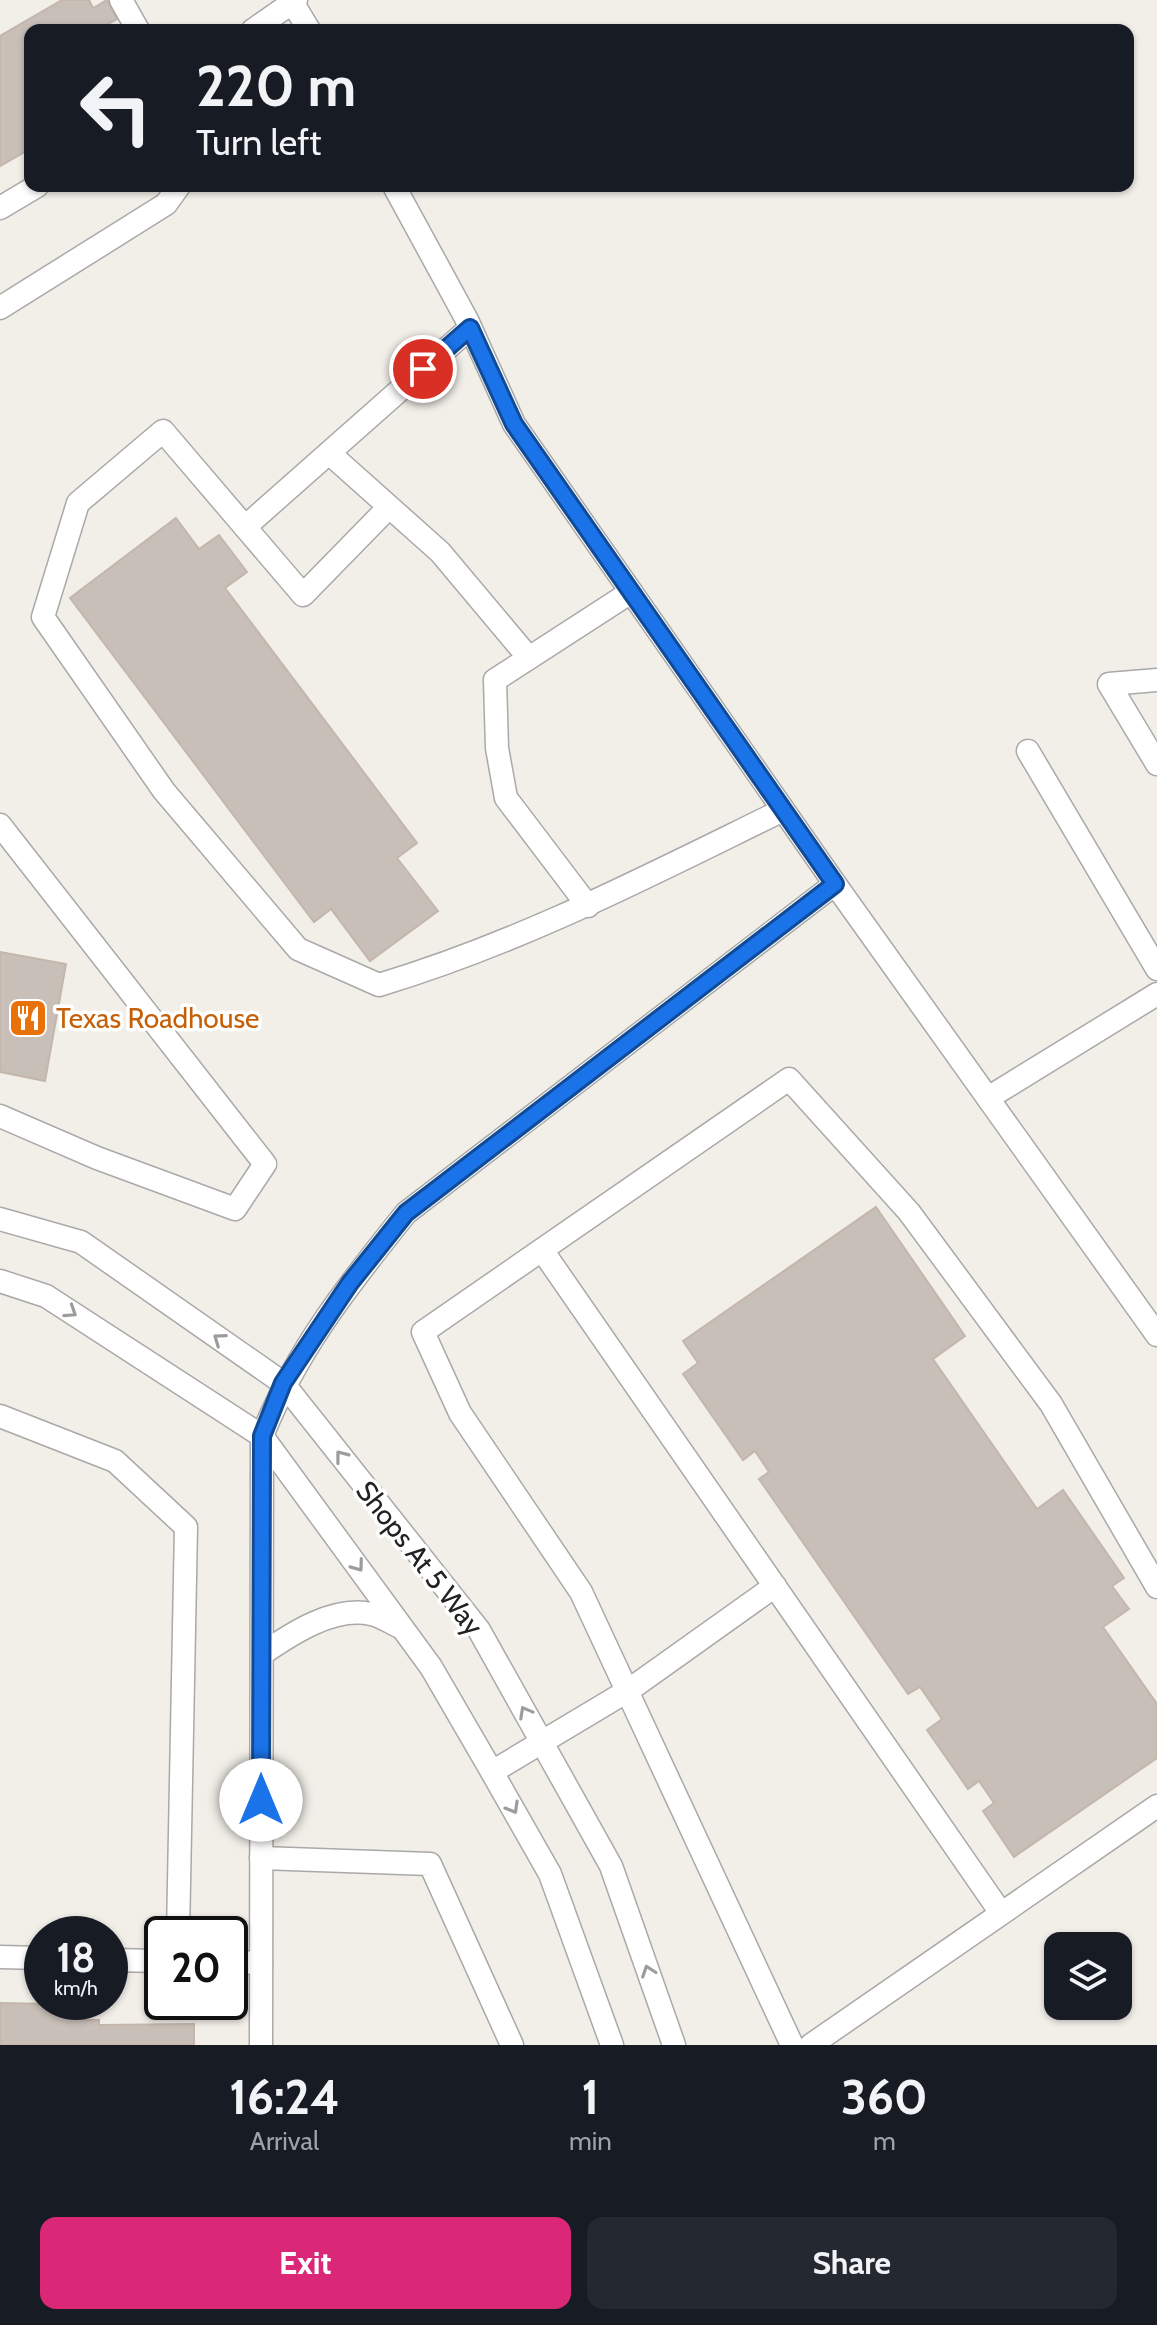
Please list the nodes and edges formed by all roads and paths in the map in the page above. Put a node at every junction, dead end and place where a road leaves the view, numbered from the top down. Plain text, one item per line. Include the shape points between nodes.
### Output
1 (121, 0) edge
2 (293, 1) edge
3 (135, 24) edge
4 (261, 24) edge
5 (306, 24) edge
6 (27, 192) edge
7 (175, 192) edge
8 (397, 192) edge
9 (0, 208) edge
10 (0, 308) edge
11 (470, 328) junction
12 (329, 453) junction
13 (387, 509) junction
14 (245, 527) junction
15 (631, 592) junction
16 (529, 658) junction
17 (1157, 680) edge
18 (1028, 751) dead end
19 (1157, 764) edge
20 (783, 810) junction
21 (0, 825) edge
22 (835, 884) junction
23 (588, 906) junction
24 (1157, 969) edge
25 (1157, 994) edge
26 (988, 1098) junction
27 (0, 1116) edge
28 (0, 1219) edge
29 (542, 1250) junction
30 (0, 1281) edge
31 (1157, 1335) edge
32 (283, 1383) junction
33 (0, 1416) edge
34 (262, 1436) junction
35 (775, 1586) junction
36 (1157, 1587) edge
37 (404, 1629) junction
38 (262, 1654) junction
39 (629, 1690) junction
40 (543, 1743) junction
41 (492, 1772) junction
42 (1157, 1806) edge
43 (261, 1858) junction
44 (1001, 1913) junction
45 (178, 1916) edge
46 (0, 1957) edge
47 (24, 1958) edge
48 (248, 1963) edge
49 (261, 1963) junction
50 (261, 2045) edge
51 (512, 2045) edge
52 (612, 2045) edge
53 (674, 2045) edge
54 (792, 2045) edge
55 (811, 2045) edge

1 - 3 lane
2 - 4 lane
2 - 5 lane
6 - 9 lane
7 - 10 lane via 166,204
8 - 11 lane
11 - 12 lane
11 - 15 lane via 514,424
12 - 13 lane
12 - 14 lane
13 - 14 lane via 303,595
13 - 16 lane via 440,552
14 - 23 lane via 163,431 78,503 43,617 164,791 298,949 379,985 461,960
15 - 16 lane
15 - 20 lane
16 - 23 lane via 495,680 497,748 506,798
17 - 19 lane via 1109,684
18 - 24 lane
20 - 22 lane
20 - 23 lane
21 - 27 lane via 265,1164 235,1209
22 - 26 lane
22 - 32 lane via 406,1213 350,1283
25 - 26 lane
26 - 31 lane
32 -> 28 lane, Shops At 5 Way via 81,1242
29 - 35 lane
29 - 36 lane via 789,1079 909,1212 1051,1404
29 - 39 lane via 423,1332 460,1413 581,1592
30 -> 34 lane, Shops At 5 Way via 46,1296
32 - 34 lane
40 -> 32 lane, Shops At 5 Way via 479,1630
33 - 45 lane via 115,1461 186,1527
34 -> 37 lane, Shops At 5 Way
34 - 38 lane
35 - 39 lane
35 - 44 lane
37 - 38 lane via 371,1614 345,1615 297,1630
37 - 41 lane, Shops At 5 Way
38 - 43 lane
39 - 40 lane
39 - 54 lane
40 - 41 lane
53 -> 40 lane, Shops At 5 Way via 611,1866
41 -> 52 lane, Shops At 5 Way via 550,1874
42 - 44 lane
43 - 49 lane
43 - 51 lane via 430,1864
44 - 55 lane
46 - 47 lane
48 - 49 lane
49 - 50 lane

